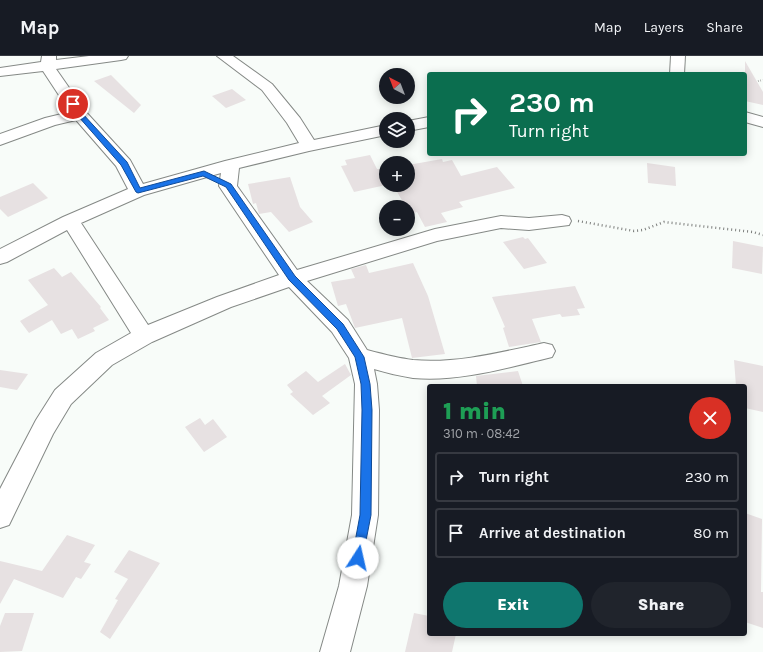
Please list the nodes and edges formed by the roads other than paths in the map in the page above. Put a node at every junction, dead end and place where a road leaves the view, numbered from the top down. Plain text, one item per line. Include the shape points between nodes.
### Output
1 (122, 56) edge
2 (224, 56) edge
3 (678, 56) edge
4 (48, 61) edge
5 (0, 72) edge
6 (677, 72) edge
7 (80, 115) junction
8 (747, 118) edge
9 (427, 122) edge
10 (763, 122) edge
11 (415, 125) edge
12 (379, 131) edge
13 (0, 140) edge
14 (309, 146) junction
15 (230, 175) junction
16 (138, 191) junction
17 (70, 221) junction
18 (562, 221) road end
19 (0, 256) edge
20 (292, 278) junction
21 (144, 336) junction
22 (544, 351) dead end
23 (360, 357) junction
24 (0, 516) edge
25 (335, 652) edge

1 - 4 street
2 - 14 street via 267,87 294,121
3 - 6 street
4 - 5 street
4 - 7 street
7 - 13 street via 51,121
7 - 16 street via 124,164
8 - 10 street
9 - 11 street
12 - 14 street
14 - 15 street
15 - 16 street via 204,173
15 - 20 street
16 - 17 street
17 - 19 street
17 - 21 street
18 - 20 street via 529,224 501,222 435,234
20 - 21 street via 224,302
20 - 23 street via 340,326
21 - 24 street via 104,359 63,397 44,427
22 - 23 street via 456,368 413,369
23 - 25 street via 366,384 367,410 365,515 353,586

